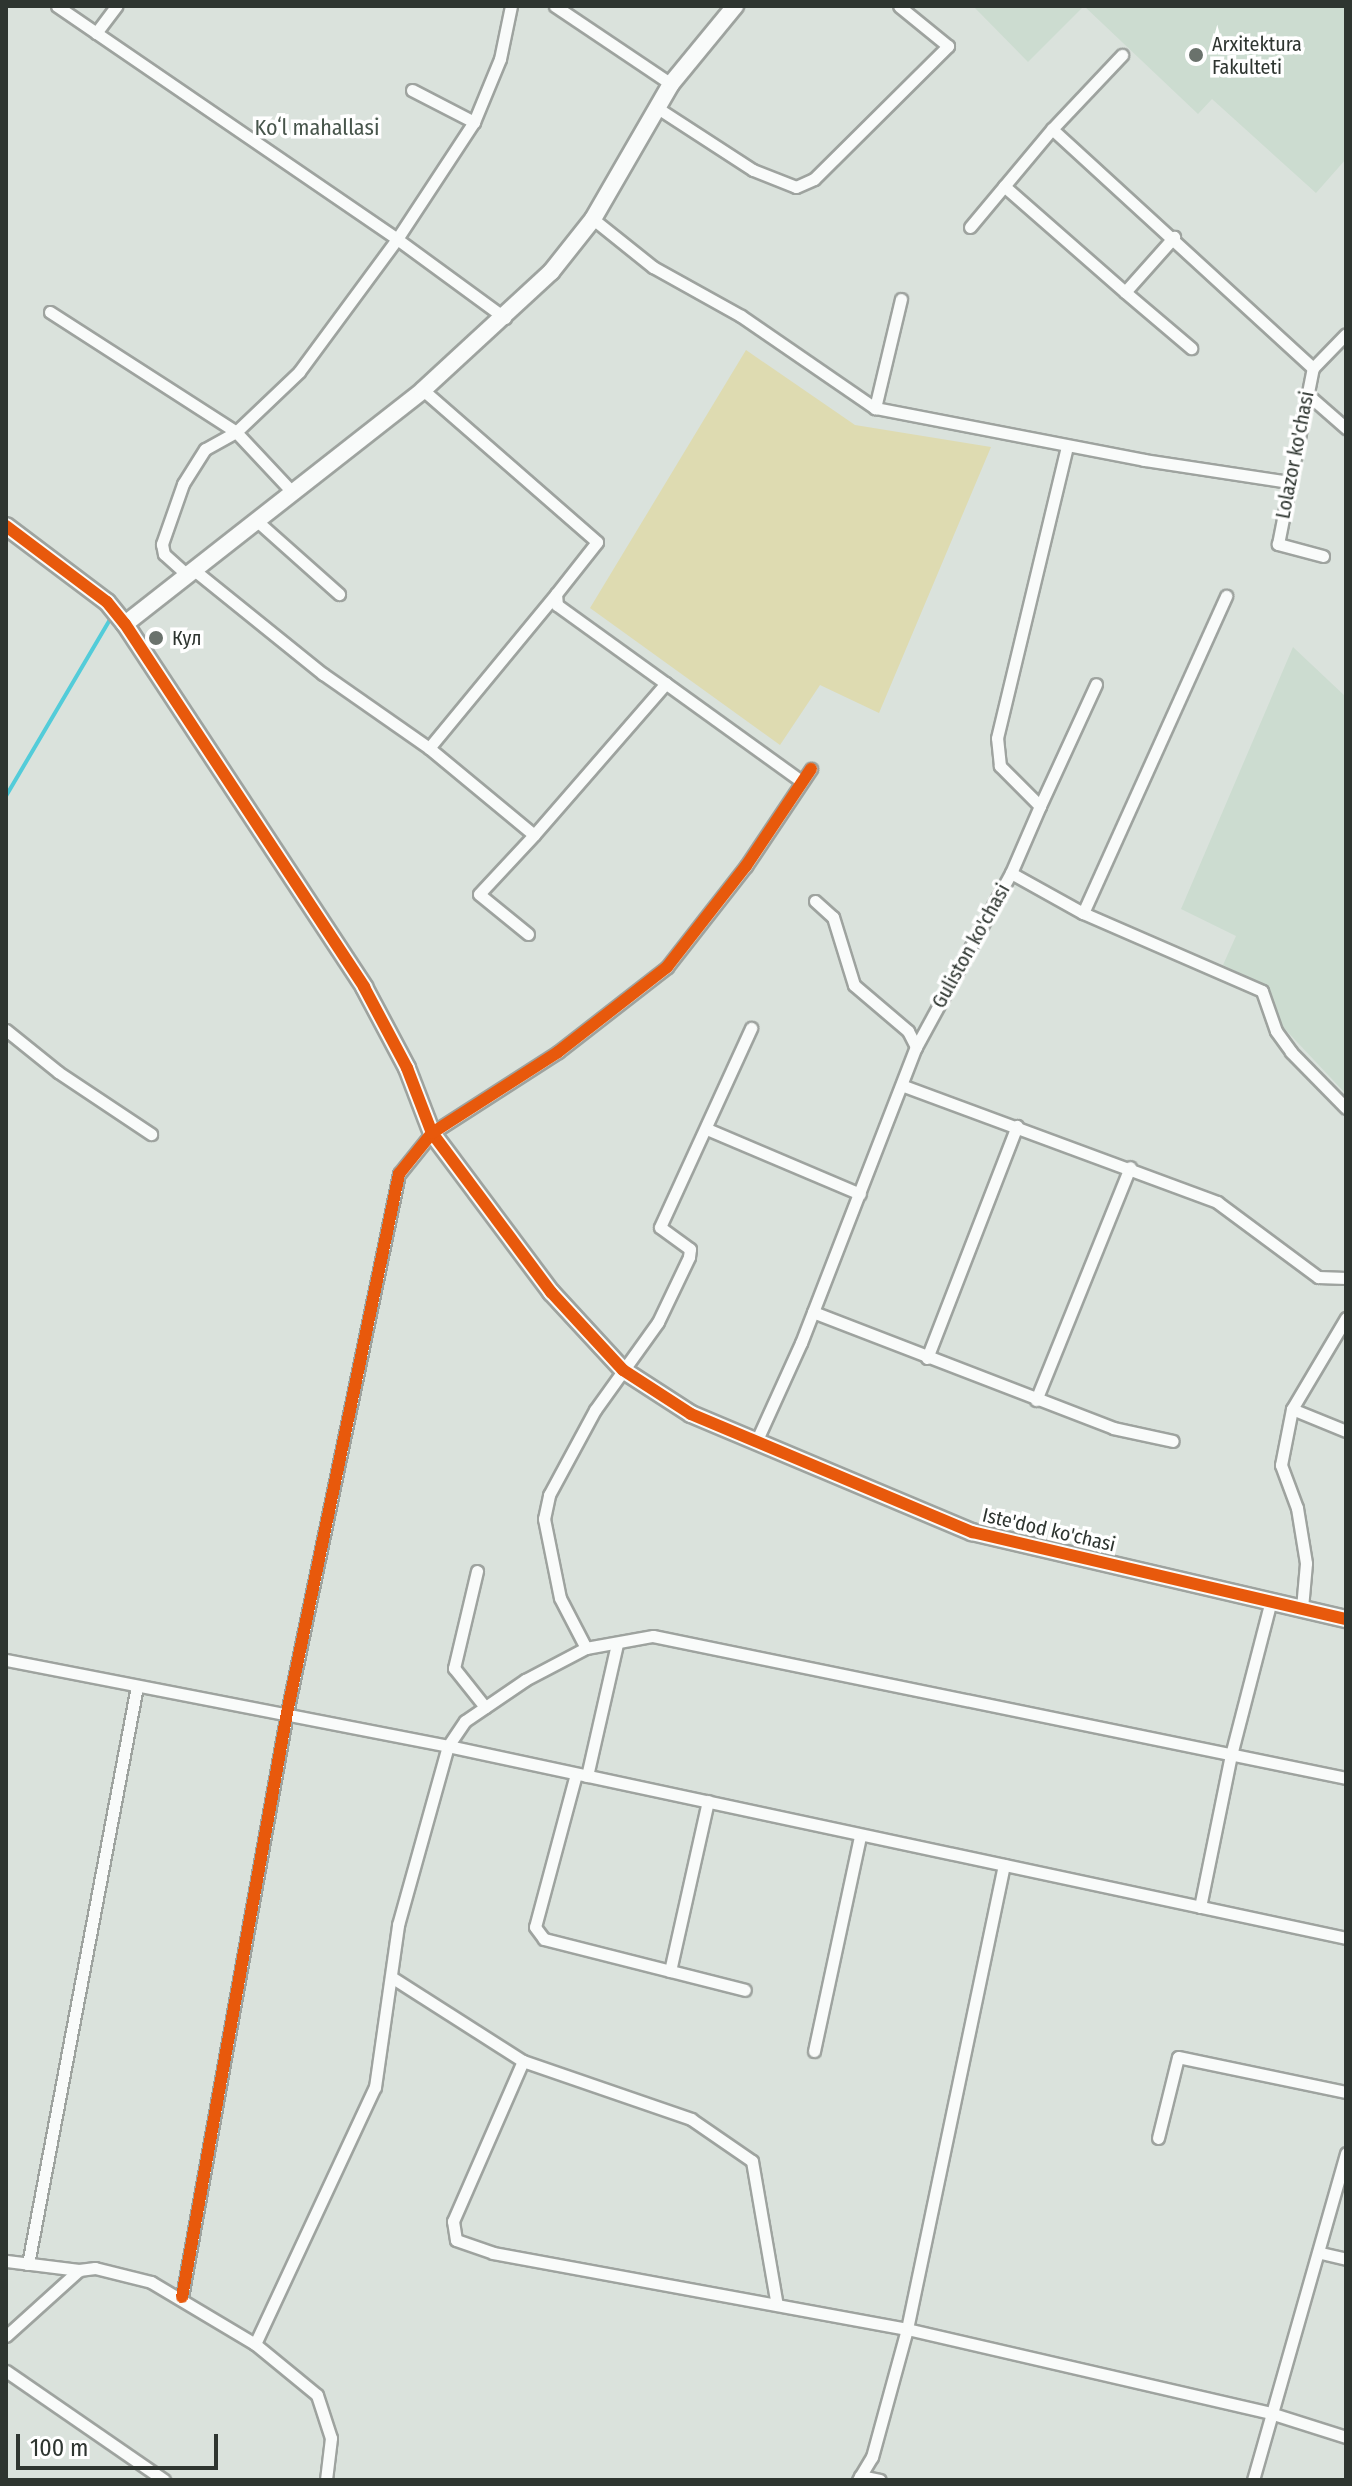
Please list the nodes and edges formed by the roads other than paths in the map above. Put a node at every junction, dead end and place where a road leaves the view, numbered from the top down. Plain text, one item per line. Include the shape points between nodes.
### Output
1 (57, 6) edge
2 (116, 6) edge
3 (511, 6) edge
4 (555, 6) edge
5 (735, 6) edge
6 (899, 6) edge
7 (96, 33) junction
8 (1122, 55) dead end
9 (671, 84) junction
10 (412, 90) dead end
11 (659, 109) junction
12 (474, 122) junction
13 (1052, 129) junction
14 (1004, 186) junction
15 (593, 219) junction
16 (970, 227) dead end
17 (1174, 237) junction
18 (397, 239) junction
19 (1125, 292) junction
20 (901, 299) dead end
21 (50, 312) dead end
22 (505, 318) junction
23 (1346, 334) edge
24 (1191, 348) dead end
25 (1313, 368) junction
26 (423, 390) junction
27 (1307, 394) junction
28 (875, 408) junction
29 (1346, 428) edge
30 (236, 432) junction
31 (1067, 446) junction
32 (1290, 482) junction
33 (293, 493) junction
34 (257, 521) junction
35 (6, 526) edge
36 (1323, 556) dead end
37 (190, 573) junction
38 (339, 594) dead end
39 (556, 594) junction
40 (1226, 596) dead end
41 (125, 624) junction
42 (666, 683) junction
43 (1096, 684) dead end
44 (429, 748) junction
45 (811, 769) dead end
46 (801, 781) junction
47 (1040, 806) junction
48 (534, 835) junction
49 (1011, 873) junction
50 (815, 901) dead end
51 (1083, 913) junction
52 (528, 934) dead end
53 (751, 1028) dead end
54 (6, 1030) edge
55 (916, 1047) junction
56 (904, 1086) junction
57 (1346, 1108) edge
58 (1017, 1126) junction
59 (707, 1129) junction
60 (432, 1133) junction
61 (151, 1134) dead end
62 (1130, 1167) junction
63 (860, 1194) junction
64 (1346, 1278) edge
65 (813, 1312) junction
66 (1346, 1318) edge
67 (927, 1358) junction
68 (623, 1370) junction
69 (1036, 1400) junction
70 (1292, 1409) junction
71 (1346, 1431) edge
72 (1173, 1441) dead end
73 (756, 1442) junction
74 (477, 1571) dead end
75 (1271, 1600) junction
76 (1302, 1608) junction
77 (1346, 1619) edge
78 (617, 1644) junction
79 (586, 1648) junction
80 (6, 1660) edge
81 (137, 1686) junction
82 (485, 1707) junction
83 (287, 1713) junction
84 (448, 1746) junction
85 (1231, 1755) junction
86 (582, 1775) junction
87 (1346, 1778) edge
88 (708, 1801) junction
89 (860, 1836) junction
90 (1004, 1865) junction
91 (1200, 1907) junction
92 (1346, 1938) edge
93 (670, 1971) junction
94 (393, 1978) junction
95 (745, 1990) dead end
96 (814, 2051) dead end
97 (523, 2061) junction
98 (1346, 2092) edge
99 (1158, 2138) dead end
100 (1346, 2153) edge
101 (1321, 2253) junction
102 (1346, 2259) edge
103 (6, 2261) edge
104 (28, 2264) junction
105 (79, 2270) junction
106 (182, 2297) junction
107 (777, 2305) junction
108 (907, 2329) junction
109 (6, 2336) edge
110 (255, 2344) junction
111 (6, 2371) edge
112 (1270, 2413) junction
113 (1346, 2437) edge
114 (859, 2478) edge
115 (164, 2480) edge
116 (326, 2480) edge
117 (880, 2480) edge
118 (1253, 2480) edge

1 - 7 street
2 - 7 street
3 - 12 street via 500,59
4 - 9 street
5 - 9 street
6 - 11 street via 948,46 814,179 796,187 753,170
7 - 18 street
8 - 13 street
9 - 11 street
10 - 12 street
11 - 15 street
12 - 18 street
13 - 14 street
13 - 17 street
14 - 16 street
14 - 19 street
15 - 22 street
15 - 28 street via 653,267 741,316
17 - 19 street
17 - 25 street
18 - 22 street
18 - 30 street via 299,372
19 - 24 street
20 - 28 street
21 - 30 street
22 - 26 street
23 - 25 street, Lolazor ko'chasi
25 - 27 street, Lolazor ko'chasi
26 - 33 street
26 - 39 street via 597,542
27 - 29 street
27 - 32 street, Lolazor ko'chasi
28 - 31 street
30 - 33 street
30 - 37 street via 205,449 183,484 162,544 164,554
31 - 32 street
31 - 47 street via 997,738 1000,766
32 - 36 street, Lolazor ko'chasi via 1278,544
33 - 34 street
34 - 37 street
34 - 38 street
35 - 41 street, Iste'dod ko'chasi via 107,602
37 - 41 street
37 - 44 street
39 - 42 street via 557,605
39 - 44 street
40 - 51 street
41 - 60 street, Iste'dod ko'chasi via 313,903 407,1068
42 - 46 street
42 - 48 street
43 - 47 street, Guliston ko'chasi
44 - 48 street
45 - 46 street
46 - 60 street via 746,866 667,967 558,1052
47 - 49 street, Guliston ko'chasi
48 - 52 street via 479,894
49 - 51 street
49 - 55 street, Guliston ko'chasi
50 - 55 street via 833,917 854,985 908,1031
51 - 57 street via 1262,991 1276,1031 1291,1052
53 - 59 street
54 - 61 street
55 - 56 street, Guliston ko'chasi
56 - 58 street
56 - 63 street, Guliston ko'chasi
58 - 62 street
58 - 67 street
59 - 63 street
59 - 68 street via 660,1227 690,1249 689,1257 658,1322
60 - 68 street, Iste'dod ko'chasi via 551,1292
60 - 83 street via 399,1174
62 - 64 street via 1217,1202 1318,1277
62 - 69 street
63 - 65 street, Guliston ko'chasi
65 - 67 street
65 - 73 street, Guliston ko'chasi
66 - 70 street
67 - 69 street
68 - 73 street, Iste'dod ko'chasi via 691,1414
68 - 79 street via 549,1495 544,1519 560,1598
69 - 72 street via 1113,1428
70 - 71 street
70 - 76 street via 1281,1465 1297,1508 1306,1563
73 - 75 street, Iste'dod ko'chasi via 972,1532
74 - 82 street via 454,1668
75 - 76 street, Iste'dod ko'chasi
75 - 85 street
76 - 77 street, Iste'dod ko'chasi
78 - 79 street
78 - 85 street via 653,1636
78 - 86 street
79 - 82 street
80 - 81 street
81 - 83 street
81 - 104 street
82 - 84 street via 465,1721
83 - 84 street
83 - 106 street
84 - 86 street
84 - 94 street via 398,1925
85 - 87 street
85 - 91 street
86 - 88 street
86 - 93 street via 535,1927 544,1939
88 - 89 street
88 - 93 street
89 - 90 street
89 - 96 street
90 - 91 street
90 - 108 street
91 - 92 street
93 - 95 street
94 - 97 street
94 - 110 street via 375,2087
97 - 107 street via 691,2119 752,2161
97 - 107 street via 453,2221 452,2237 493,2253
98 - 99 street via 1178,2057
100 - 101 street
101 - 102 street
101 - 112 street
103 - 104 street
104 - 105 street
105 - 106 street via 95,2268 151,2282
105 - 109 street
106 - 110 street
107 - 108 street
108 - 112 street
108 - 114 street via 872,2457
110 - 116 street via 323,2405 331,2438
111 - 115 street
112 - 113 street
112 - 118 street
114 - 117 street

